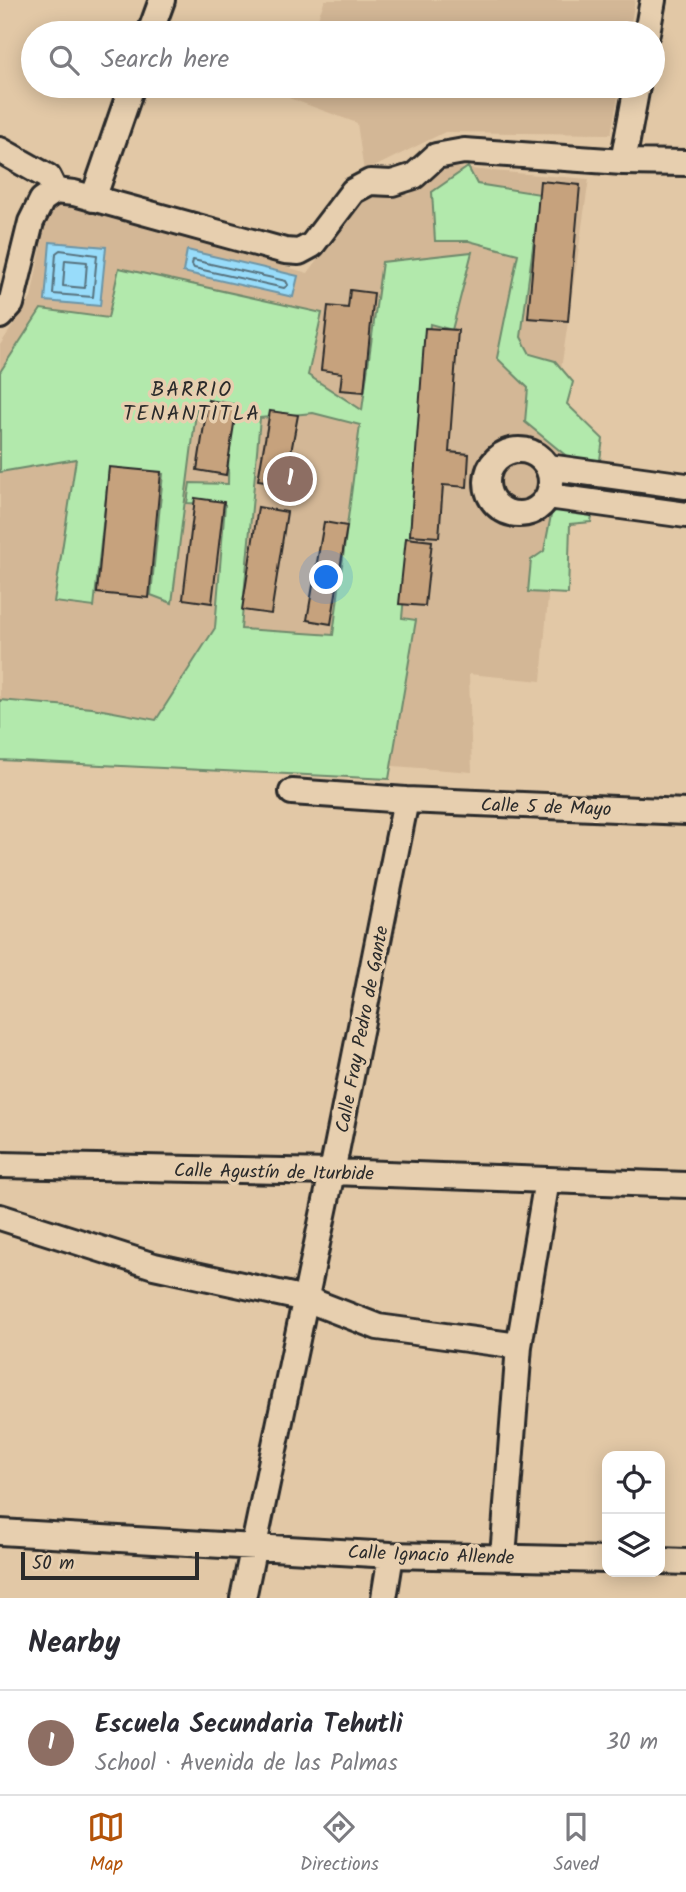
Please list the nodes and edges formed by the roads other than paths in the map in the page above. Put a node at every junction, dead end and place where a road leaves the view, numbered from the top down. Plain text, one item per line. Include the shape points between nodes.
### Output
1 (162, 0) edge
2 (653, 0) edge
3 (154, 21) edge
4 (649, 21) edge
5 (128, 98) edge
6 (635, 98) edge
7 (0, 150) edge
8 (623, 162) junction
9 (686, 163) edge
10 (55, 191) junction
11 (93, 199) junction
12 (0, 316) edge
13 (548, 467) junction
14 (686, 486) edge
15 (548, 496) junction
16 (686, 514) edge
17 (292, 792) dead end
18 (406, 800) junction
19 (686, 812) edge
20 (0, 1165) edge
21 (332, 1172) junction
22 (548, 1180) junction
23 (686, 1185) edge
24 (0, 1217) edge
25 (306, 1299) junction
26 (519, 1346) junction
27 (0, 1532) edge
28 (254, 1546) junction
29 (391, 1555) junction
30 (503, 1557) junction
31 (602, 1560) edge
32 (665, 1561) edge
33 (686, 1562) edge
34 (243, 1598) edge
35 (384, 1598) edge

1 - 3 street
2 - 4 street
5 - 11 street
6 - 8 street
7 - 10 street via 48,177
8 - 9 street
8 - 11 street via 464,151 436,156 414,176 392,183 370,182 353,191 312,244 299,252
10 - 11 street
10 - 12 street via 42,200 31,222 11,304
13 - 14 street
13 - 15 street
13 - 15 street via 534,453 514,450 492,465 487,484 495,503 513,513 534,510
15 - 16 street
17 - 18 street, Calle 5 de Mayo
18 - 19 street, Calle 5 de Mayo
18 - 21 street, Calle Fray Pedro de Gante
20 - 21 street, Calle Agustín de Iturbide
21 - 22 street, Calle Agustín de Iturbide
21 - 25 street, Calle Fray Pedro de Gante
22 - 23 street, Calle Agustín de Iturbide
22 - 26 street
24 - 25 street via 154,1266
25 - 26 street via 379,1327
25 - 28 street, Calle Fray Pedro de Gante
26 - 30 street
27 - 28 street, Calle Ignacio Allende
28 - 29 street, Calle Ignacio Allende
28 - 34 street, Calle Fray Pedro de Gante
29 - 30 street, Calle Ignacio Allende
29 - 35 street
30 - 31 street, Calle Ignacio Allende
32 - 33 street

